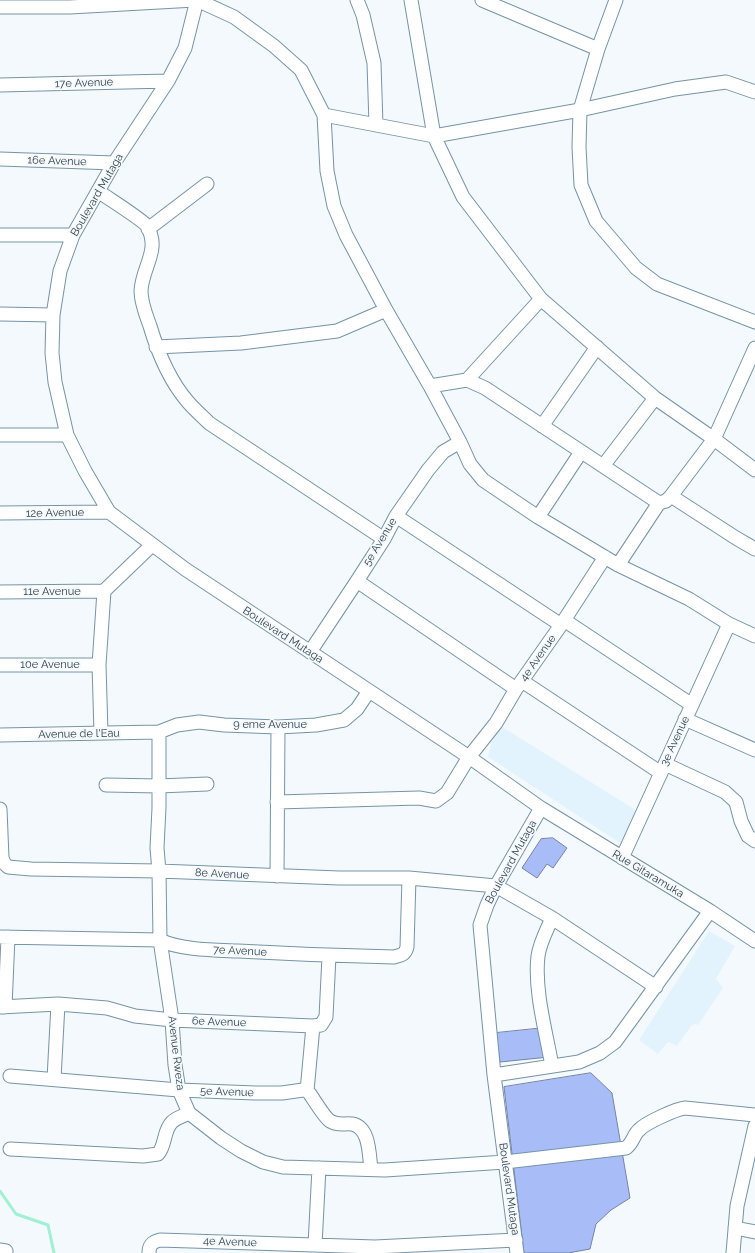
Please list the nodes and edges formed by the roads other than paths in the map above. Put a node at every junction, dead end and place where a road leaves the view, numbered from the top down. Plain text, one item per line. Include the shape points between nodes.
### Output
1 (196, 0) edge
2 (358, 0) edge
3 (411, 0) edge
4 (482, 0) edge
5 (616, 0) edge
6 (26, 4) edge
7 (0, 7) edge
8 (598, 49) junction
9 (168, 81) junction
10 (0, 85) edge
11 (755, 92) edge
12 (580, 110) junction
13 (324, 115) junction
14 (376, 125) junction
15 (434, 136) junction
16 (0, 159) edge
17 (114, 163) junction
18 (207, 184) dead end
19 (98, 191) junction
20 (148, 229) junction
21 (0, 235) edge
22 (73, 235) junction
23 (541, 299) junction
24 (386, 310) junction
25 (0, 314) edge
26 (53, 315) junction
27 (755, 322) edge
28 (156, 347) junction
29 (597, 347) junction
30 (755, 348) edge
31 (467, 380) junction
32 (430, 386) junction
33 (655, 398) junction
34 (542, 426) junction
35 (0, 435) edge
36 (68, 435) junction
37 (714, 439) junction
38 (460, 442) junction
39 (581, 452) junction
40 (603, 466) junction
41 (755, 470) edge
42 (671, 496) junction
43 (659, 503) junction
44 (109, 512) junction
45 (0, 513) edge
46 (396, 516) junction
47 (538, 517) junction
48 (384, 539) junction
49 (152, 545) junction
50 (755, 549) edge
51 (605, 557) junction
52 (618, 565) junction
53 (357, 581) junction
54 (104, 591) junction
55 (0, 592) edge
56 (563, 623) junction
57 (729, 624) junction
58 (755, 636) edge
59 (310, 652) junction
60 (99, 664) junction
61 (0, 665) edge
62 (519, 685) junction
63 (369, 692) junction
64 (692, 705) junction
65 (685, 720) junction
66 (278, 727) junction
67 (159, 732) junction
68 (101, 733) junction
69 (0, 735) edge
70 (755, 750) edge
71 (469, 758) junction
72 (663, 768) junction
73 (106, 784) dead end
74 (207, 784) dead end
75 (159, 786) junction
76 (277, 802) junction
77 (541, 808) junction
78 (0, 809) edge
79 (755, 841) edge
80 (622, 858) junction
81 (2, 863) edge
82 (159, 871) junction
83 (277, 876) junction
84 (409, 878) junction
85 (496, 886) junction
86 (710, 911) junction
87 (552, 918) junction
88 (4, 937) edge
89 (160, 940) junction
90 (755, 941) edge
91 (329, 956) junction
92 (656, 987) junction
93 (58, 1004) junction
94 (2, 1007) edge
95 (172, 1020) junction
96 (313, 1026) junction
97 (552, 1066) junction
98 (494, 1075) junction
99 (10, 1076) dead end
100 (54, 1079) junction
101 (179, 1090) junction
102 (307, 1092) junction
103 (189, 1113) junction
104 (755, 1115) edge
105 (755, 1126) edge
106 (10, 1149) dead end
107 (505, 1162) junction
108 (318, 1168) junction
109 (371, 1169) junction
110 (735, 1228) junction
111 (755, 1232) edge
112 (516, 1240) junction
113 (315, 1245) junction
114 (149, 1253) edge
115 (517, 1253) edge
116 (733, 1253) edge

1 - 6 street via 70,7
1 - 9 street, Boulevard Mutaga via 185,48
1 - 13 street via 234,17 274,46 301,70
2 - 14 street via 374,63
3 - 15 street
4 - 8 street
5 - 8 street
6 - 7 street
8 - 12 street
9 - 10 street, 17e Avenue
9 - 17 street, Boulevard Mutaga
11 - 12 street via 726,82 675,89
12 - 15 street
12 - 27 street via 581,185 596,221 614,244 636,268 657,284
13 - 14 street
13 - 24 street via 327,171 334,206
14 - 15 street
15 - 23 street via 463,197
16 - 17 street, 16e Avenue
17 - 19 street, Boulevard Mutaga
18 - 20 street
19 - 20 street
19 - 22 street, Boulevard Mutaga
20 - 28 street via 152,241 151,257 141,290 143,307
21 - 22 street
22 - 26 street, Boulevard Mutaga via 60,271
23 - 29 street
23 - 31 street
24 - 28 street via 337,331 241,343
24 - 32 street
25 - 26 street
26 - 36 street, Boulevard Mutaga via 52,353 55,382
28 - 48 street via 172,380 188,402 209,423
29 - 33 street
29 - 34 street
30 - 37 street
31 - 32 street
31 - 34 street via 485,388
32 - 38 street
33 - 37 street
33 - 40 street
34 - 39 street
35 - 36 street
36 - 44 street, Boulevard Mutaga
37 - 41 street
37 - 42 street
38 - 46 street, 5e Avenue via 443,452
38 - 47 street via 470,464 483,480
39 - 40 street
39 - 47 street
40 - 43 street
42 - 43 street
42 - 50 street
43 - 52 street
44 - 45 street, 12e Avenue
44 - 49 street, Boulevard Mutaga
46 - 48 street, 5e Avenue
46 - 56 street
47 - 51 street
48 - 53 street, 5e Avenue
49 - 54 street
49 - 59 street, Boulevard Mutaga via 185,570
51 - 52 street
51 - 56 street, 4e Avenue
52 - 57 street via 689,599
53 - 59 street, 5e Avenue
53 - 62 street
54 - 55 street, 11e Avenue
54 - 60 street
56 - 62 street, 4e Avenue
56 - 64 street
57 - 58 street
57 - 64 street, 3e Avenue
59 - 63 street, Boulevard Mutaga
60 - 61 street, 10e Avenue
60 - 68 street
62 - 71 street, 4e Avenue via 496,723
62 - 72 street
63 - 66 street, 9 eme Avenue via 357,709 344,720 316,726
63 - 71 street, Boulevard Mutaga
64 - 65 street, 3e Avenue
65 - 70 street
65 - 72 street, 3e Avenue
66 - 67 street, 9 eme Avenue via 199,722 177,725
66 - 76 street
67 - 68 street, Avenue de l'Eau
67 - 75 street, Avenue Rweza
68 - 69 street, Avenue de l'Eau
71 - 76 street, 4e Avenue via 447,793 436,801 419,798
71 - 77 street, Boulevard Mutaga
72 - 79 street via 725,792 736,802 748,836
72 - 80 street, 3e Avenue
73 - 75 street
74 - 75 street
75 - 82 street, Avenue Rweza
76 - 83 street
77 - 80 street, Rue Gitaramuka
77 - 85 street, Boulevard Mutaga
78 - 81 street, 8e Avenue
80 - 86 street, Rue Gitaramuka
81 - 82 street, 8e Avenue via 8,867 31,869
82 - 83 street, 8e Avenue
82 - 89 street, Avenue Rweza
83 - 84 street, 8e Avenue
84 - 85 street, 8e Avenue
84 - 91 street, 7e Avenue via 407,947 402,955
85 - 87 street
85 - 98 street, Boulevard Mutaga via 482,917 480,932
86 - 90 street, Rue Gitaramuka
86 - 92 street
87 - 92 street
87 - 97 street via 538,956 538,986
88 - 89 street, 7e Avenue
88 - 94 street
89 - 91 street, 7e Avenue via 169,944 202,949
89 - 95 street, Avenue Rweza
91 - 96 street via 326,1017 321,1025
92 - 97 street via 615,1042 600,1054 579,1062
93 - 94 street, 6e Avenue
93 - 95 street, 6e Avenue via 107,1008 135,1016
93 - 100 street
95 - 96 street, 6e Avenue
95 - 101 street, Avenue Rweza
96 - 102 street
97 - 98 street
98 - 107 street, Boulevard Mutaga
99 - 100 street, 5e Avenue
100 - 101 street, 5e Avenue
101 - 102 street, 5e Avenue
101 - 103 street, Avenue Rweza
102 - 109 street via 330,1121 339,1125 352,1124 360,1128 366,1136
103 - 106 street via 173,1120 167,1127 163,1146 158,1154 143,1156
103 - 108 street, Avenue Rweza via 221,1138 263,1162 283,1167
104 - 107 street, Avenue Rweza via 677,1109 639,1130 626,1148
105 - 110 street via 737,1206
107 - 109 street, Avenue Rweza
107 - 112 street, Boulevard Mutaga
108 - 109 street, Avenue Rweza
108 - 113 street
110 - 111 street
110 - 116 street
112 - 113 street, 4e Avenue via 375,1247
112 - 115 street, Boulevard Mutaga
113 - 114 street, 4e Avenue via 160,1240 153,1242 149,1247

